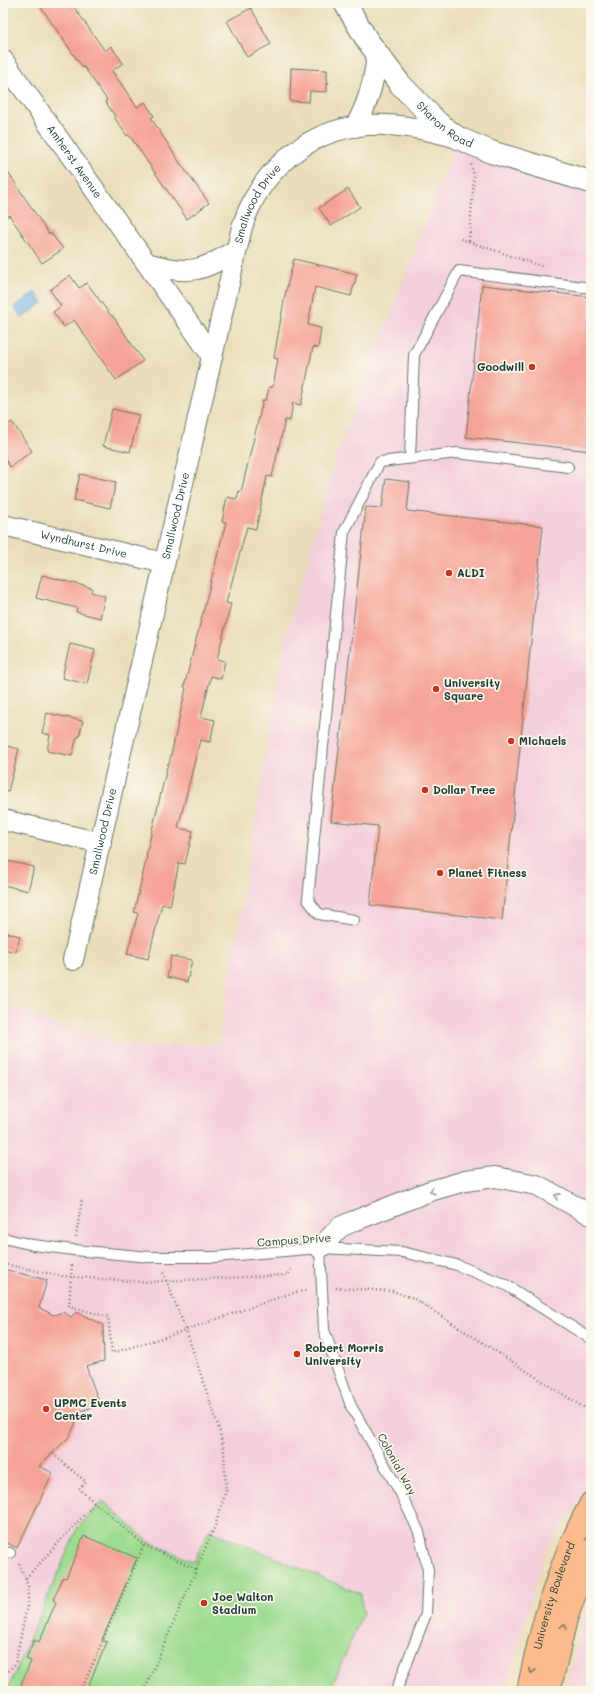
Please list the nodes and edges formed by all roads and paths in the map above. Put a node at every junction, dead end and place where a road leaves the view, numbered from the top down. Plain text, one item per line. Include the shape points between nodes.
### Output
1 (345, 3) edge
2 (377, 53) junction
3 (3, 60) edge
4 (355, 127) junction
5 (458, 138) junction
6 (474, 177) dead end
7 (591, 182) edge
8 (461, 239) dead end
9 (469, 241) junction
10 (236, 249) junction
11 (147, 263) junction
12 (547, 268) dead end
13 (591, 288) edge
14 (212, 356) junction
15 (410, 458) junction
16 (568, 466) dead end
17 (3, 525) edge
18 (164, 563) junction
19 (3, 820) edge
20 (101, 843) junction
21 (354, 920) dead end
22 (73, 960) dead end
23 (82, 1198) dead end
24 (591, 1215) edge
25 (3, 1238) edge
26 (76, 1239) dead end
27 (320, 1248) junction
28 (3, 1264) edge
29 (72, 1265) dead end
30 (291, 1269) dead end
31 (162, 1270) dead end
32 (72, 1277) junction
33 (166, 1282) junction
34 (591, 1339) edge
35 (52, 1454) dead end
36 (95, 1503) junction
37 (591, 1503) edge
38 (144, 1545) junction
39 (591, 1550) edge
40 (6, 1553) edge
41 (196, 1569) junction
42 (26, 1578) junction
43 (3, 1677) edge
44 (81, 1691) edge
45 (144, 1691) edge
46 (396, 1691) edge
47 (528, 1691) edge
48 (549, 1691) edge

1 - 2 street, Sharon Road
2 - 4 street via 368,96
2 - 5 street, Sharon Road via 414,100
3 - 11 street, Amherst Avenue
4 - 5 street, Smallwood Drive via 400,126
4 - 10 street, Smallwood Drive via 316,138 279,164 255,194 247,210
5 - 7 street, Sharon Road via 496,154
6 - 9 path
8 - 9 path
9 - 12 path
10 - 11 street via 219,261 195,270 168,269
10 - 14 street, Smallwood Drive
11 - 14 street, Amherst Avenue
13 - 15 lane via 459,271 414,355
14 - 18 street, Smallwood Drive
15 - 16 lane via 458,453
15 - 21 lane via 380,462 344,532 308,900 319,914
17 - 18 street, Wyndhurst Drive
18 - 20 street, Smallwood Drive
19 - 20 street
20 - 22 street, Smallwood Drive
23 - 26 path
24 -> 27 street via 538,1184 495,1177 465,1181 430,1191 354,1221 340,1227
25 - 27 lane, Campus Drive via 33,1245 150,1258 214,1258
27 - 34 lane, Campus Drive via 402,1252 457,1265 506,1285
27 - 46 lane, Colonial Way via 324,1330 351,1406 400,1492 419,1532 428,1570 426,1614
28 - 32 path
29 - 32 path
30 - 33 path via 288,1275
31 - 33 path
32 - 33 path
33 - 41 path via 186,1330 219,1429 226,1474 223,1504
35 - 36 path via 86,1482 79,1489
36 - 38 path
36 - 42 path
37 -> 47 main road, University Boulevard via 571,1544 557,1582 545,1619
38 - 41 path
38 - 44 path
48 -> 39 main road, University Boulevard via 566,1619
40 - 42 path via 17,1559
41 - 45 path
42 - 43 path via 28,1601 15,1664

